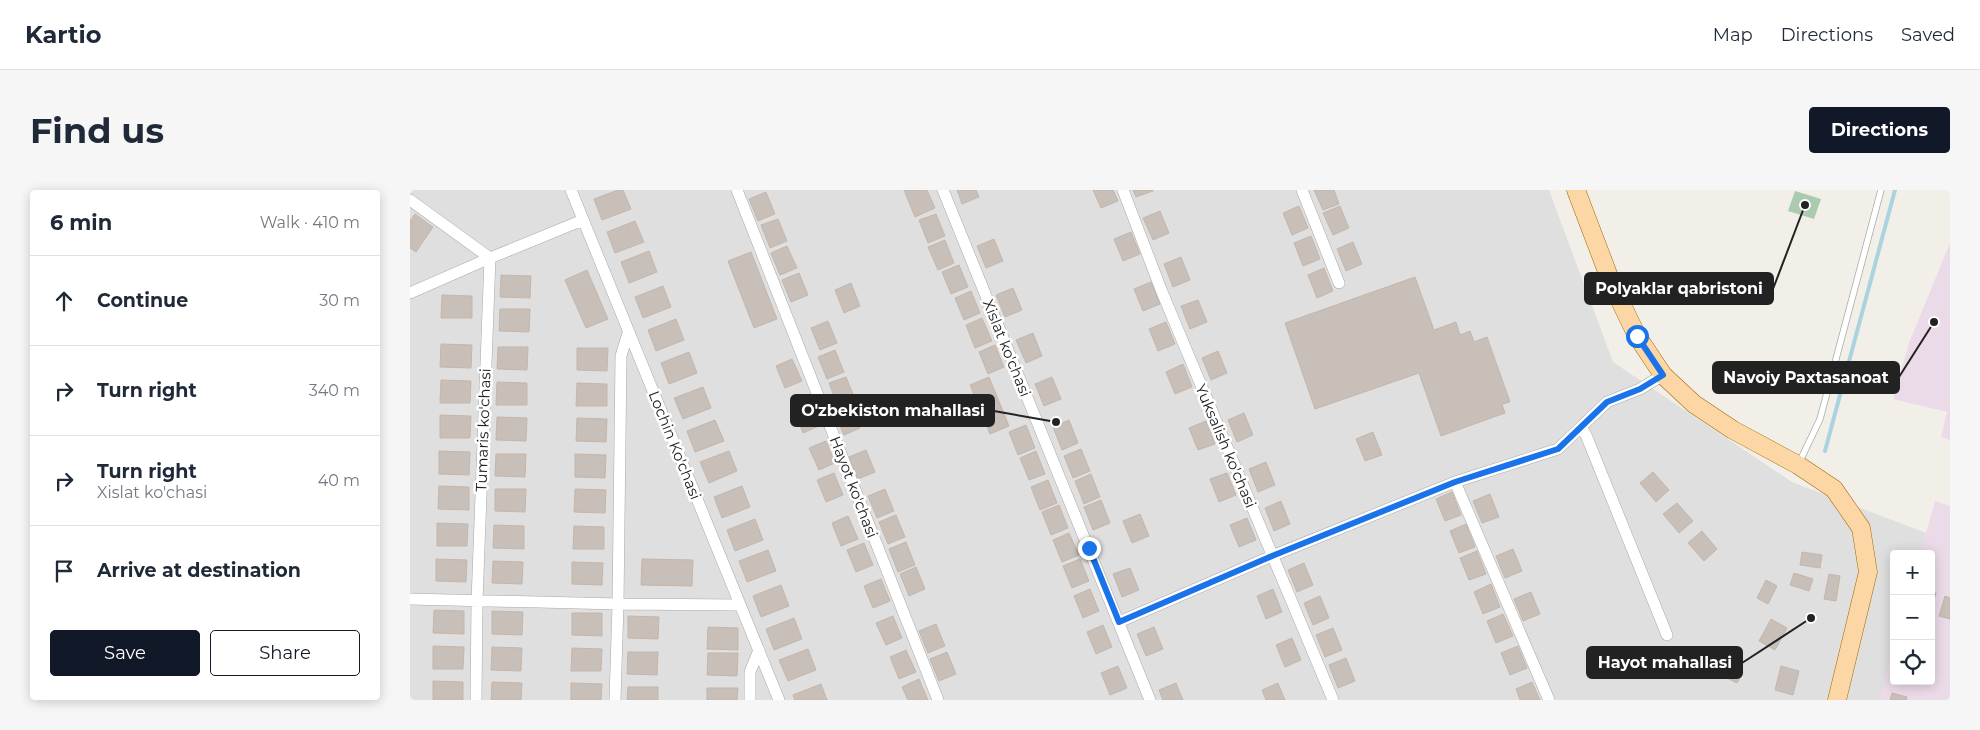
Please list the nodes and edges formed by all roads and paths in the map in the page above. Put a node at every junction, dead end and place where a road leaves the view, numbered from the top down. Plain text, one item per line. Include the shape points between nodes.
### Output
1 (571, 190) edge
2 (737, 190) edge
3 (943, 190) edge
4 (1122, 190) edge
5 (1302, 190) edge
6 (1576, 190) edge
7 (1881, 190) edge
8 (410, 200) edge
9 (583, 220) junction
10 (490, 258) junction
11 (1339, 284) dead end
12 (410, 294) edge
13 (628, 333) junction
14 (1663, 375) junction
15 (1581, 428) junction
16 (1798, 465) junction
17 (1455, 482) junction
18 (1272, 556) junction
19 (410, 599) edge
20 (477, 601) junction
21 (618, 604) junction
22 (740, 605) junction
23 (1119, 622) junction
24 (1667, 635) dead end
25 (759, 650) junction
26 (476, 700) edge
27 (615, 700) edge
28 (750, 700) edge
29 (779, 700) edge
30 (938, 700) edge
31 (1150, 700) edge
32 (1333, 700) edge
33 (1549, 700) edge
34 (1837, 700) edge

1 - 9 street, Lochin Ko'chasi
2 - 30 street, Hayot ko'chasi
3 - 23 street, Xislat ko'chasi
4 - 18 street, Yuksalish ko'chasi
5 - 11 street
6 - 14 main road via 1611,282 1637,336
7 - 16 lane via 1820,419
8 - 10 street
9 - 10 street
9 - 13 street, Lochin Ko'chasi
10 - 12 street
10 - 20 street, Tumaris ko'chasi
13 - 21 street via 621,356
13 - 22 street, Lochin Ko'chasi
14 - 15 street via 1640,389 1607,402
14 - 16 main road via 1694,404 1733,430
15 - 17 street via 1558,449
15 - 24 street
16 - 34 main road via 1834,488 1861,528 1868,572
17 - 18 street
17 - 33 street
18 - 23 street
18 - 32 street, Yuksalish ko'chasi
19 - 20 street
20 - 21 street
20 - 26 street, Tumaris ko'chasi
21 - 22 street
21 - 27 street
22 - 25 street, Lochin Ko'chasi
23 - 31 street, Xislat ko'chasi
25 - 28 street via 750,672
25 - 29 street, Lochin Ko'chasi

